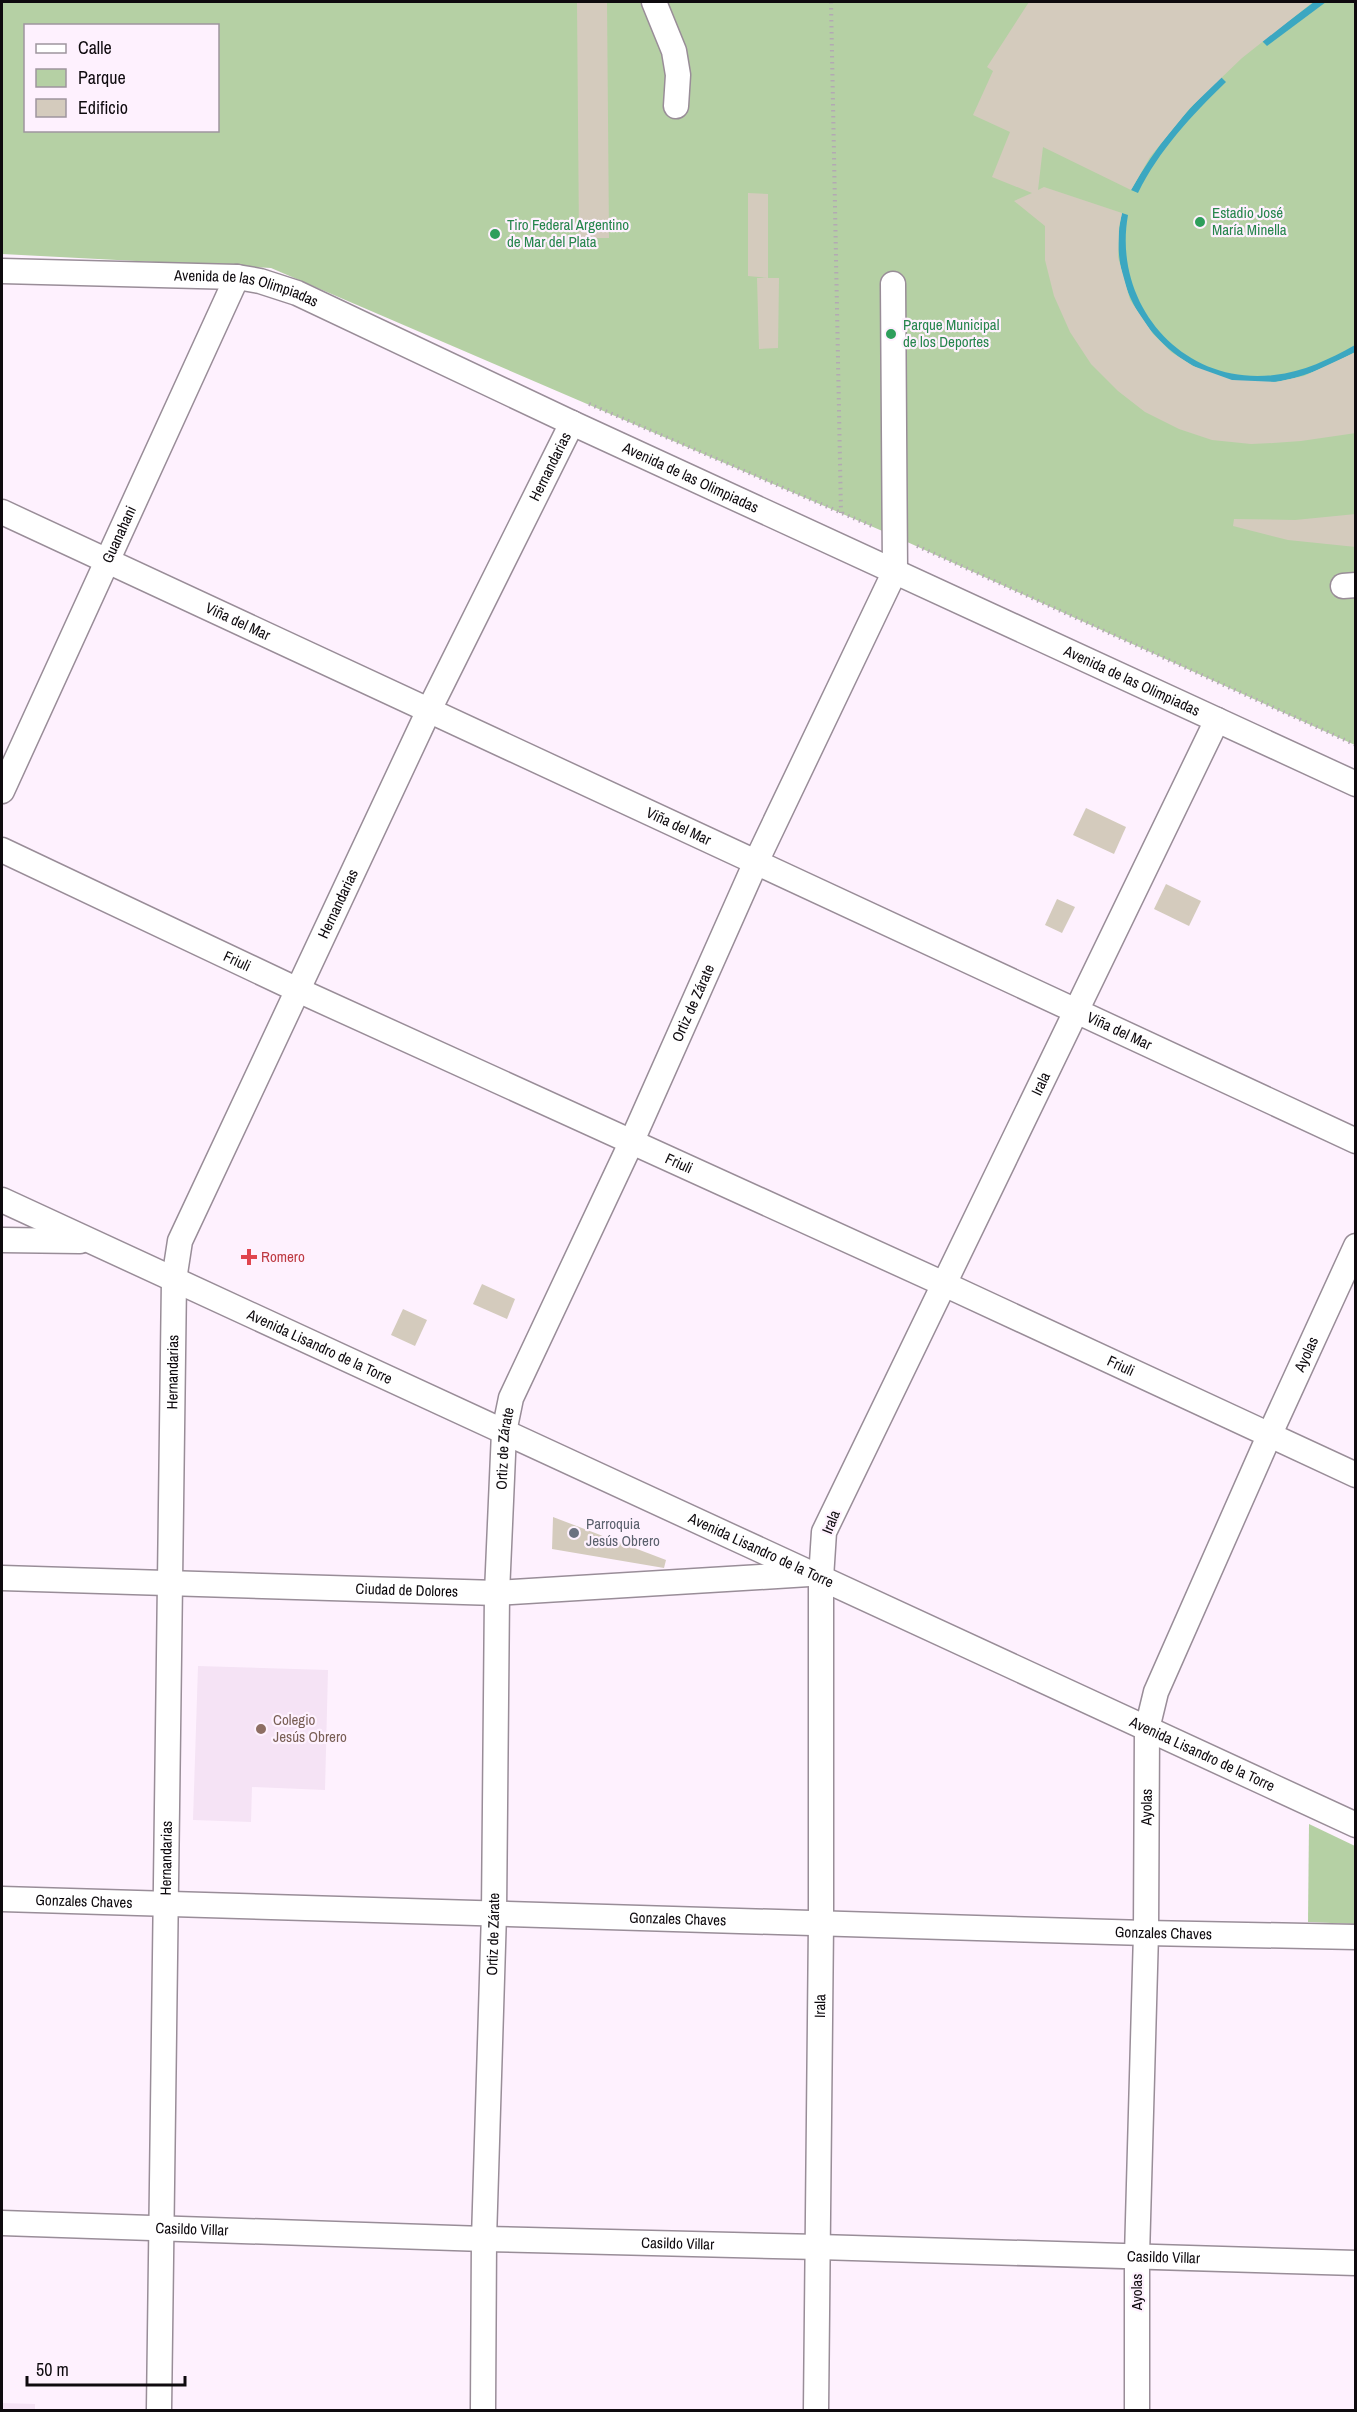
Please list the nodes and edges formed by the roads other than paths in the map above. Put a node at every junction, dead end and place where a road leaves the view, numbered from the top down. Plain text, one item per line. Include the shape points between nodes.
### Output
1 (654, 2) edge
2 (676, 106) dead end
3 (2, 271) edge
4 (237, 277) junction
5 (893, 284) dead end
6 (572, 423) junction
7 (2, 512) edge
8 (106, 560) junction
9 (895, 571) junction
10 (429, 710) junction
11 (1217, 720) junction
12 (1356, 783) edge
13 (2, 791) edge
14 (2, 850) edge
15 (756, 862) junction
16 (300, 991) junction
17 (1077, 1011) junction
18 (1356, 1141) edge
19 (631, 1143) junction
20 (2, 1200) edge
21 (2, 1240) edge
22 (91, 1241) junction
23 (1356, 1246) edge
24 (174, 1280) junction
25 (944, 1284) junction
26 (504, 1432) junction
27 (1269, 1436) junction
28 (1356, 1475) edge
29 (816, 1576) junction
30 (2, 1578) edge
31 (169, 1583) junction
32 (497, 1593) junction
33 (1147, 1729) junction
34 (1356, 1825) edge
35 (2, 1899) edge
36 (166, 1904) junction
37 (494, 1913) junction
38 (821, 1923) junction
39 (1146, 1933) junction
40 (1356, 1937) edge
41 (2, 2223) edge
42 (160, 2228) junction
43 (484, 2239) junction
44 (819, 2247) junction
45 (1137, 2256) junction
46 (1356, 2263) edge
47 (159, 2410) edge
48 (483, 2410) edge
49 (816, 2410) edge
50 (1137, 2410) edge

1 - 2 street via 674,51 678,75
3 - 4 street, Avenida de las Olimpiadas
4 - 6 street, Avenida de las Olimpiadas via 297,293
4 - 8 street, Guanahani
5 - 9 street
6 - 9 street, Avenida de las Olimpiadas
6 - 10 street, Hernandarias
7 - 8 street, Viña del Mar
8 - 10 street, Viña del Mar
8 - 13 street, Guanahani
9 - 11 street, Avenida de las Olimpiadas
9 - 15 street, Ortiz de Zárate
10 - 15 street, Viña del Mar
10 - 16 street, Hernandarias
11 - 12 street, Avenida de las Olimpiadas
11 - 17 street, Irala
14 - 16 street, Friuli
15 - 17 street, Viña del Mar
15 - 19 street, Ortiz de Zárate
16 - 19 street, Friuli
16 - 24 street, Hernandarias via 180,1242
17 - 18 street, Viña del Mar
17 - 25 street, Irala
19 - 25 street, Friuli
19 - 26 street, Ortiz de Zárate via 512,1398
20 - 22 street, Avenida Lisandro de la Torre
21 - 22 street
22 - 24 street, Avenida Lisandro de la Torre
23 - 27 street, Ayolas
24 - 26 street, Avenida Lisandro de la Torre
24 - 31 street, Hernandarias
25 - 27 street, Friuli
25 - 29 street, Irala via 824,1532
26 - 29 street, Avenida Lisandro de la Torre
26 - 32 street, Ortiz de Zárate
27 - 28 street, Friuli
27 - 33 street, Ayolas via 1156,1692
29 - 32 street, Ciudad de Dolores
29 - 33 street, Avenida Lisandro de la Torre
29 - 38 street, Irala
30 - 31 street, Ciudad de Dolores
31 - 32 street, Ciudad de Dolores
31 - 36 street, Hernandarias
32 - 37 street, Ortiz de Zárate
33 - 34 street, Avenida Lisandro de la Torre
33 - 39 street, Ayolas
35 - 36 street, Gonzales Chaves
36 - 37 street, Gonzales Chaves
36 - 42 street, Hernandarias
37 - 38 street, Gonzales Chaves
37 - 43 street, Ortiz de Zárate
38 - 39 street, Gonzales Chaves
38 - 44 street, Irala
39 - 40 street, Gonzales Chaves
39 - 45 street, Ayolas
41 - 42 street, Casildo Villar
42 - 43 street, Casildo Villar
42 - 47 street, Hernandarias
43 - 44 street, Casildo Villar
43 - 48 street, Ortiz de Zárate
44 - 45 street, Casildo Villar
44 - 49 street, Irala
45 - 46 street, Casildo Villar
45 - 50 street, Ayolas

